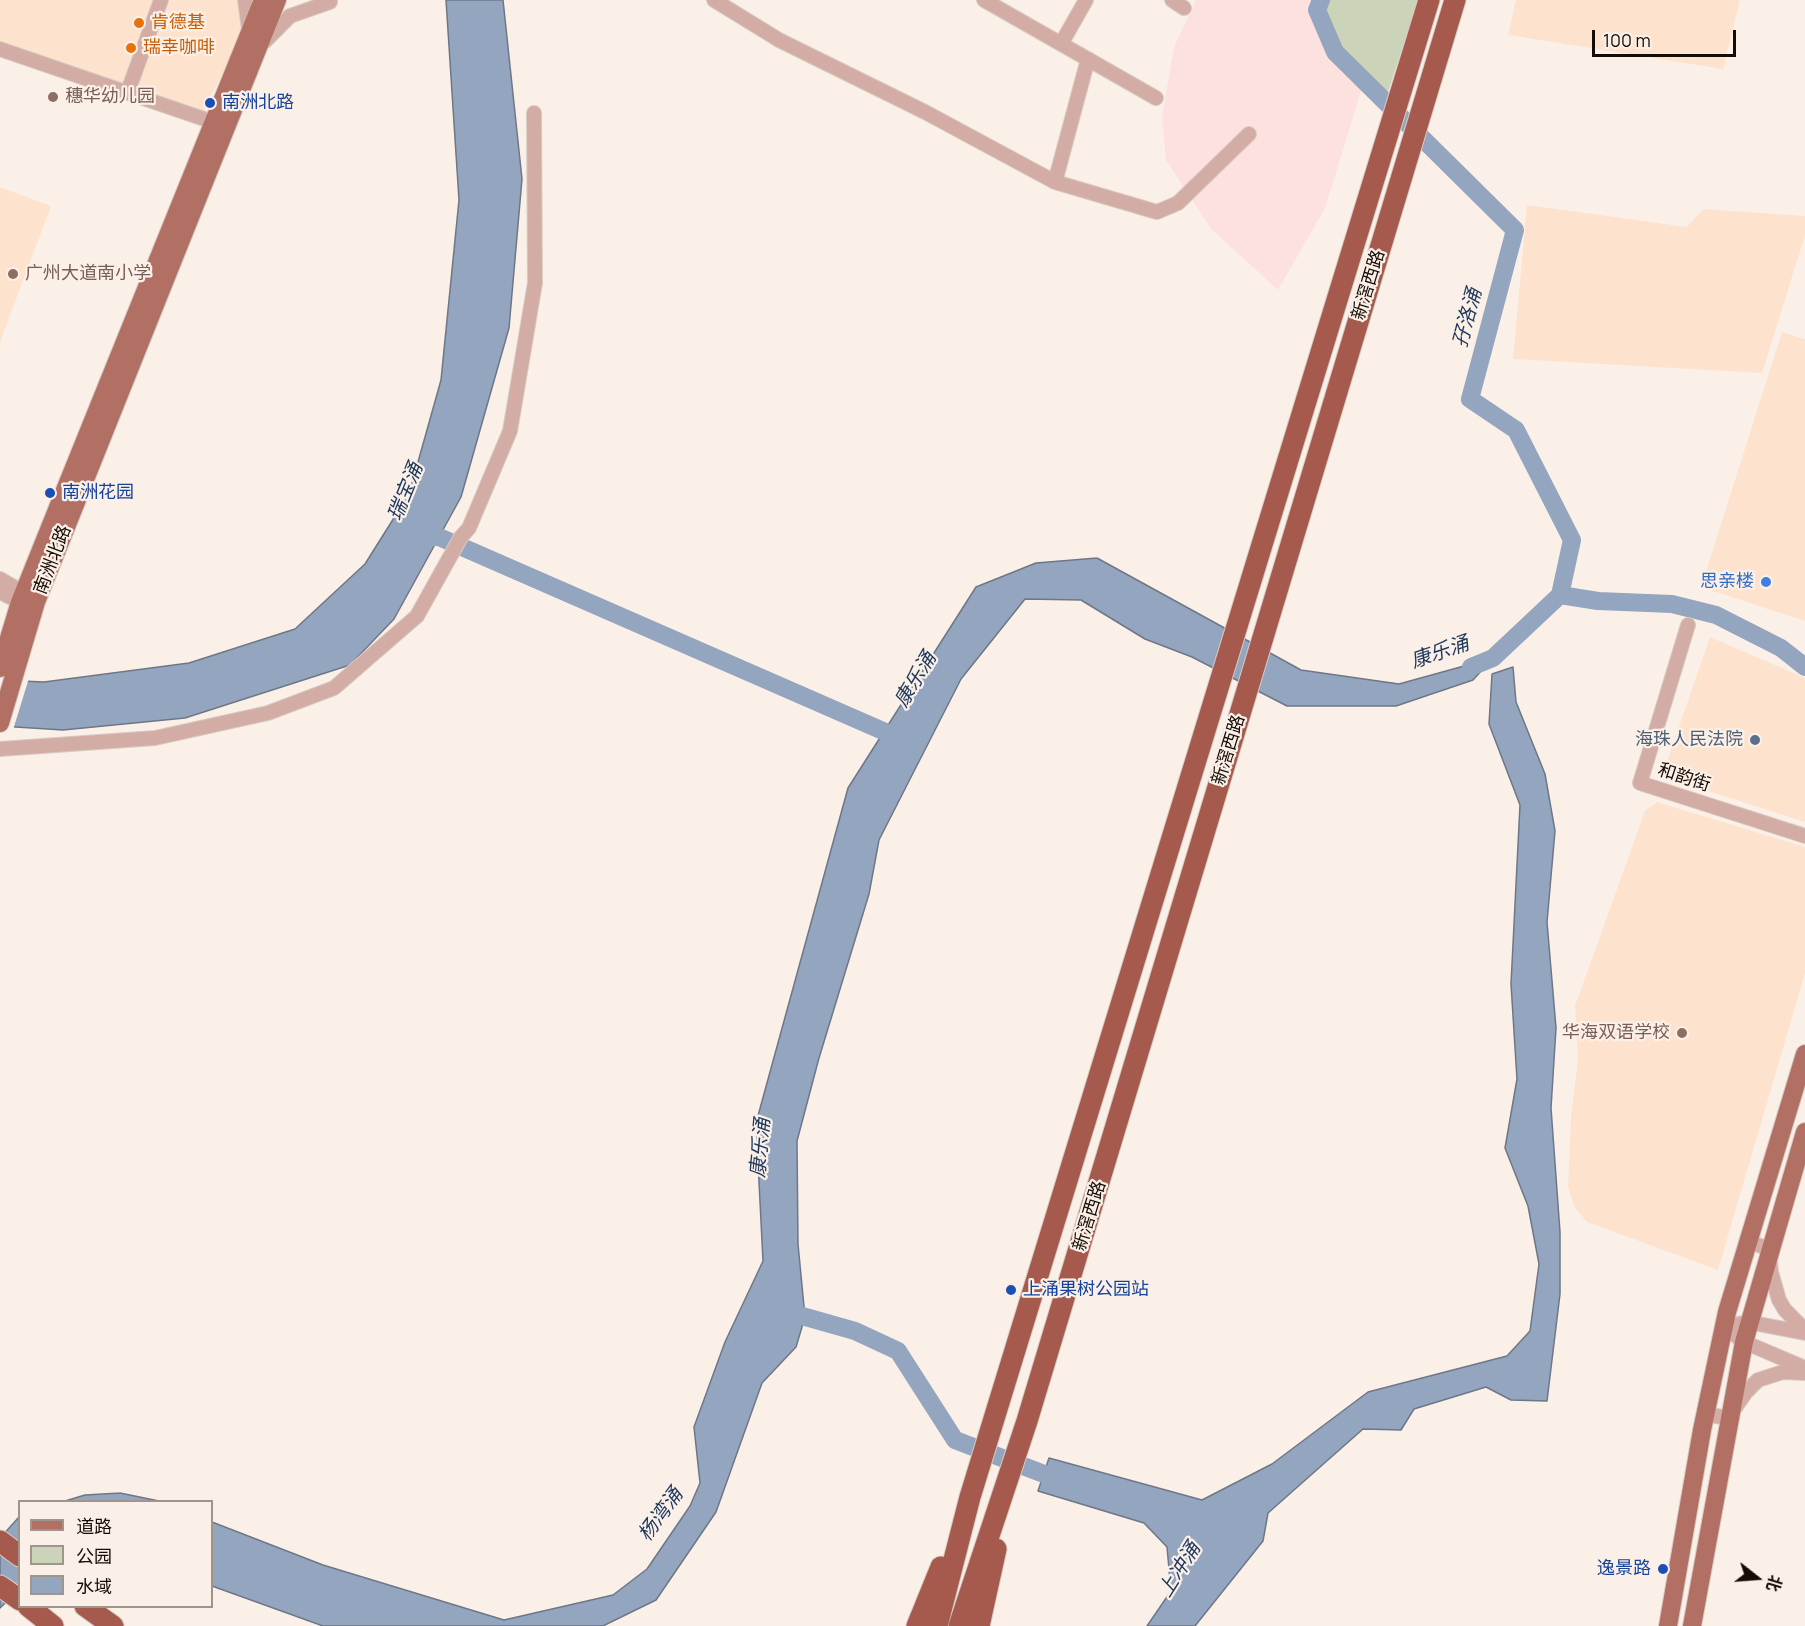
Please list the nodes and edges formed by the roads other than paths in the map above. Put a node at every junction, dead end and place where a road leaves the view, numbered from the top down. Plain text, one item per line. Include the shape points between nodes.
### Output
1 (161, 0) edge
2 (245, 0) edge
3 (263, 0) edge
4 (277, 0) edge
5 (714, 0) edge
6 (984, 0) edge
7 (1086, 0) edge
8 (1429, 0) edge
9 (1455, 0) edge
10 (331, 3) edge
11 (254, 43) junction
12 (1061, 44) junction
13 (0, 49) edge
14 (1088, 59) junction
15 (128, 91) junction
16 (1156, 98) dead end
17 (534, 113) dead end
18 (213, 122) junction
19 (1249, 134) dead end
20 (1055, 182) junction
21 (0, 579) edge
22 (0, 592) edge
23 (27, 599) junction
24 (1688, 625) dead end
25 (8, 669) edge
26 (0, 723) edge
27 (0, 749) edge
28 (1805, 836) edge
29 (1805, 1054) edge
30 (1805, 1132) edge
31 (1748, 1241) junction
32 (1769, 1249) junction
33 (1748, 1322) junction
34 (1724, 1327) junction
35 (1805, 1332) edge
36 (1743, 1342) junction
37 (1805, 1368) edge
38 (1805, 1373) edge
39 (1705, 1414) junction
40 (1728, 1418) junction
41 (970, 1497) junction
42 (1001, 1500) junction
43 (0, 1541) edge
44 (18, 1554) edge
45 (0, 1586) edge
46 (18, 1599) edge
47 (31, 1608) edge
48 (88, 1608) edge
49 (52, 1625) edge
50 (113, 1626) edge
51 (917, 1626) edge
52 (937, 1626) edge
53 (959, 1626) edge
54 (980, 1626) edge
55 (1668, 1626) edge
56 (1692, 1626) edge

1 - 15 street
2 - 11 street
3 - 11 main road, 南洲北路
4 - 11 main road, 南洲北路
5 - 20 street via 779,40
6 - 12 street
7 - 12 street
8 - 41 highway, 新滘西路
9 - 42 highway, 新滘西路
10 - 11 street via 290,16
11 - 18 main road, 南洲北路
11 - 23 main road, 南洲北路
12 - 14 street
13 - 15 street
14 - 16 street
14 - 20 street
15 - 18 street
17 - 27 street via 535,283 510,431 469,528 417,616 334,688 268,713 154,738
18 - 23 main road, 南洲北路
19 - 20 street via 1178,203 1157,212
21 - 23 street
22 - 23 street
23 - 25 main road, 南洲北路
24 - 28 street, 和韵街 via 1640,783
25 - 26 main road, 南洲北路
29 - 31 main road
30 - 32 main road
31 - 32 street
31 - 34 main road
32 - 33 main road
32 - 35 street via 1779,1300
33 - 34 street
33 - 35 street
33 - 36 main road
34 - 36 street
34 - 39 main road
36 - 37 street
36 - 40 main road
38 - 40 street via 1783,1372 1758,1380
39 - 40 street
39 - 55 main road
40 - 56 main road
41 - 51 highway
41 - 52 highway
42 - 53 highway
42 - 54 highway via 995,1558
43 - 44 highway
45 - 46 highway
47 - 49 highway
48 - 50 highway

